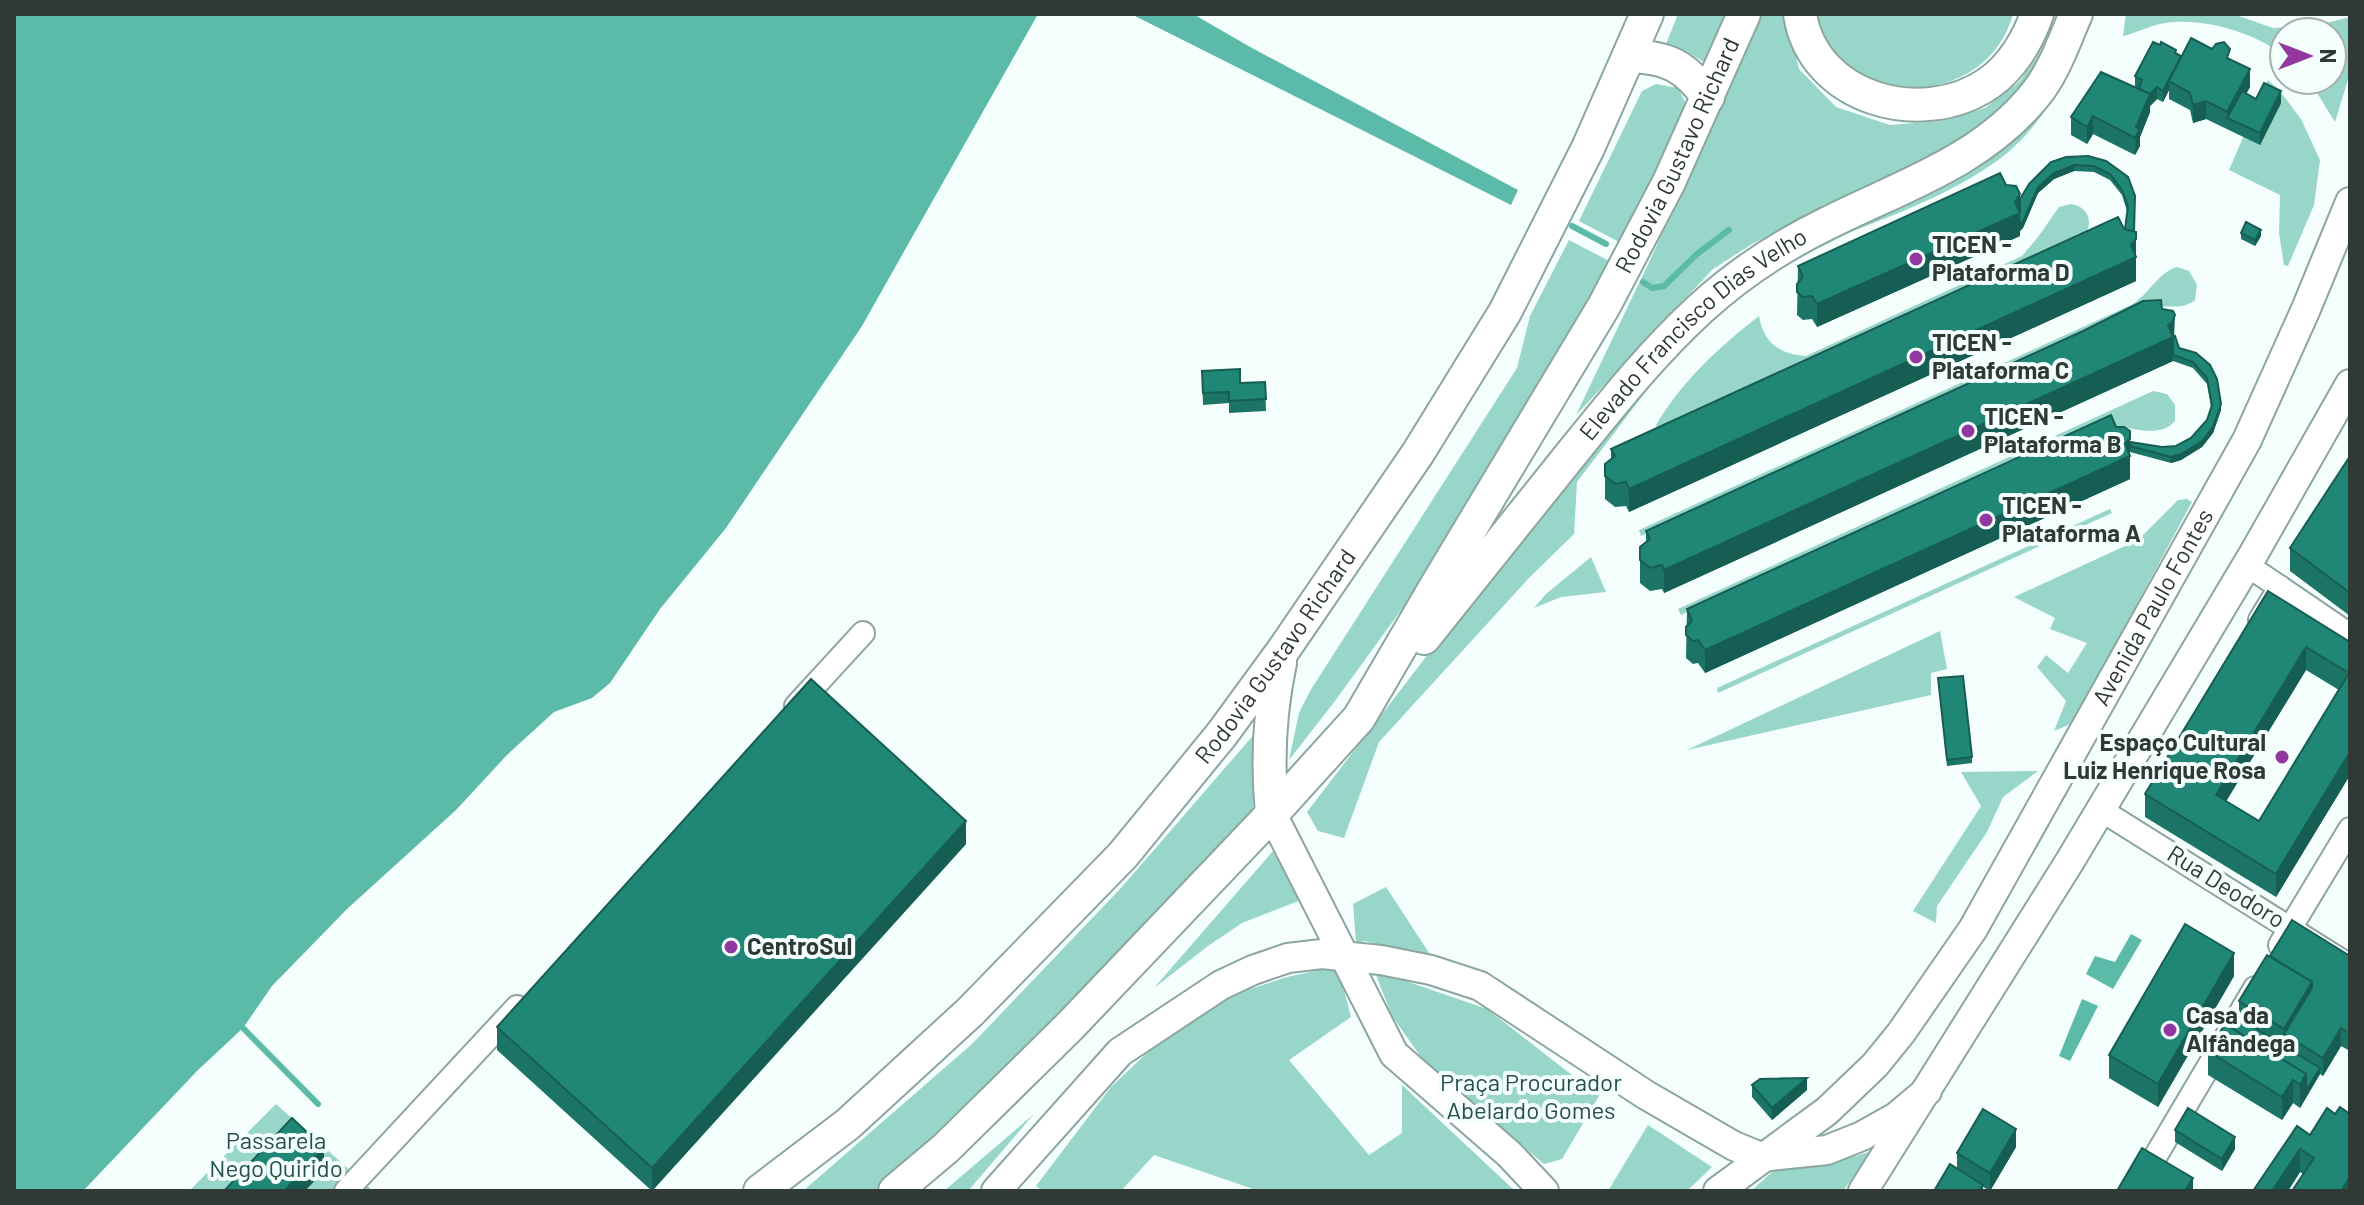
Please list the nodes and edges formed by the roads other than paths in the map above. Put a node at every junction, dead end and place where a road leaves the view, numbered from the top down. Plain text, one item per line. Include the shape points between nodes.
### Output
1 (1633, 14) edge
2 (1647, 14) edge
3 (1744, 14) edge
4 (1800, 14) edge
5 (2037, 14) edge
6 (2076, 14) edge
7 (1629, 56) junction
8 (1708, 97) junction
9 (1588, 148) junction
10 (2350, 202) edge
11 (2350, 384) edge
12 (2247, 565) junction
13 (2280, 587) junction
14 (863, 633) dead end
15 (2350, 635) edge
16 (2250, 638) edge
17 (1282, 652) junction
18 (1359, 718) junction
19 (777, 726) edge
20 (2101, 810) junction
21 (1272, 814) junction
22 (2350, 829) edge
23 (2291, 927) junction
24 (1343, 954) junction
25 (2350, 966) edge
26 (529, 993) edge
27 (1927, 1091) junction
28 (1761, 1157) junction
29 (2140, 1189) edge
30 (346, 1191) edge
31 (760, 1191) edge
32 (895, 1191) edge
33 (996, 1191) edge
34 (1544, 1191) edge
35 (1718, 1191) edge
36 (1863, 1191) edge

1 - 9 highway
2 - 7 highway, Rodovia Gustavo Richard
3 - 8 highway, Rodovia Gustavo Richard
4 - 5 highway via 1810,48 1834,78 1865,95 1921,104 1954,99 1990,82 2029,37
6 - 18 highway, Elevado Francisco Dias Velho via 2037,93 2012,121 1947,167 1827,223 1754,266 1662,345
7 - 8 highway via 1675,64
7 - 9 highway, Rodovia Gustavo Richard
8 - 18 highway, Rodovia Gustavo Richard via 1604,306
9 - 17 highway, Rodovia Gustavo Richard via 1505,312 1418,453
10 - 28 main road, Avenida Paulo Fontes via 2247,440 1973,929 1875,1065 1827,1111
11 - 12 main road
12 - 13 street
12 - 20 main road
13 - 15 street
13 - 16 street
14 - 19 street
17 - 21 highway via 1269,733
17 - 31 highway, Rodovia Gustavo Richard via 1123,855 1046,936 848,1124
18 - 21 highway, Rodovia Gustavo Richard
20 - 23 street, Rua Deodoro via 2137,823
20 - 27 main road
21 - 24 main road
21 - 32 highway, Rodovia Gustavo Richard via 1028,1069
22 - 23 street
23 - 25 street, Rua Deodoro
23 - 29 street
24 - 28 main road via 1431,970 1480,986 1646,1095
24 - 33 main road via 1288,958 1253,970 1171,1017 1120,1052
24 - 34 main road via 1394,1054
26 - 30 street
27 - 28 main road via 1896,1117 1827,1150
27 - 36 main road
28 - 35 main road, Avenida Paulo Fontes

